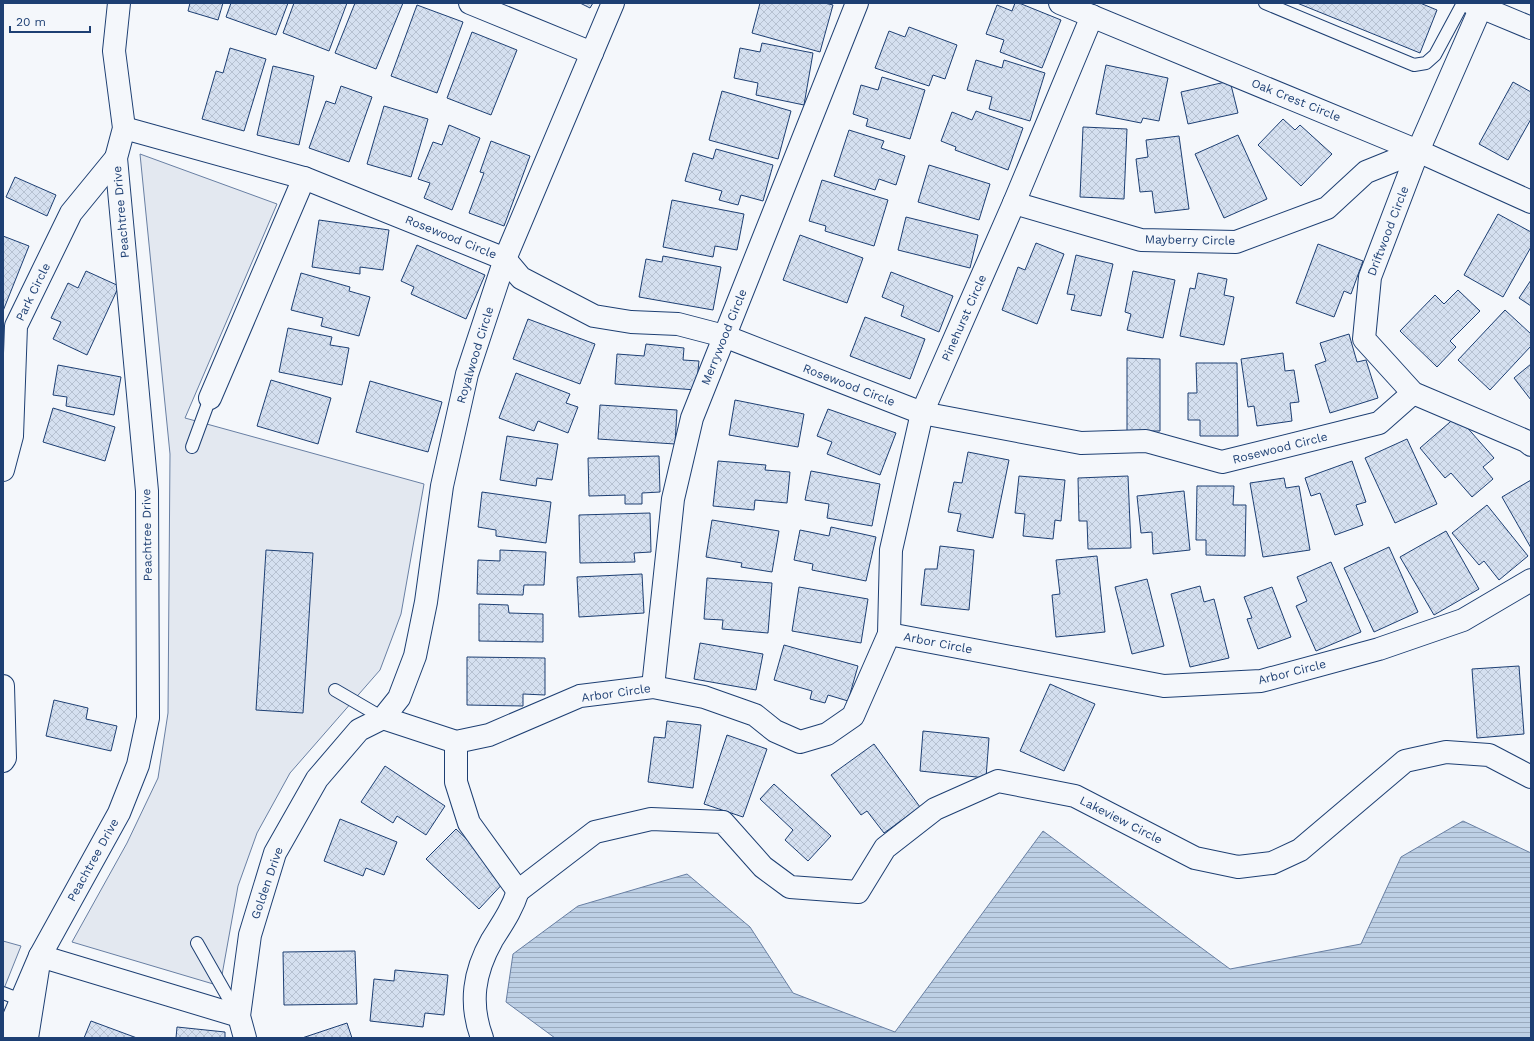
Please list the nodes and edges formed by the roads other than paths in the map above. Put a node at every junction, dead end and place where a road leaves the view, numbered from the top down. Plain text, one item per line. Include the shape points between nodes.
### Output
1 (119, 3) edge
2 (470, 3) edge
3 (613, 3) edge
4 (857, 3) edge
5 (1060, 3) edge
6 (1265, 3) edge
7 (1472, 4) edge
8 (1092, 16) junction
9 (1531, 28) edge
10 (592, 53) junction
11 (124, 128) junction
12 (1418, 151) junction
13 (116, 158) junction
14 (304, 178) junction
15 (1531, 202) edge
16 (1014, 203) junction
17 (506, 259) junction
18 (724, 336) junction
19 (1413, 394) junction
20 (210, 398) joint
21 (922, 413) junction
22 (1531, 445) edge
23 (192, 447) dead end
24 (3, 470) edge
25 (1531, 580) edge
26 (889, 634) junction
27 (3, 686) edge
28 (653, 687) junction
29 (335, 690) dead end
30 (383, 718) junction
31 (456, 742) junction
32 (3, 761) edge
33 (1531, 777) edge
34 (518, 891) junction
35 (197, 943) dead end
36 (40, 956) junction
37 (12, 996) edge
38 (239, 1016) junction
39 (5, 1038) edge
40 (27, 1038) edge
41 (245, 1038) edge
42 (482, 1038) edge

1 - 11 street, Peachtree Drive via 114,51
2 - 10 street
3 - 10 street, Royalwood Circle
4 - 18 street, Merrywood Circle
5 - 8 street, Oak Crest Circle
6 - 7 lane via 1414,65 1426,63 1435,55
7 - 9 street
7 - 12 street, Driftwood Circle
8 - 12 street, Oak Crest Circle
8 - 16 street, Pinehurst Circle
10 - 17 street, Royalwood Circle
11 - 13 street, Peachtree Drive
11 - 14 street, Rosewood Circle
12 - 15 street, Oak Crest Circle
12 - 16 street, Mayberry Circle via 1366,172 1326,208 1236,242 1141,240
12 - 19 street, Driftwood Circle via 1370,277 1364,339
13 - 24 street, Park Circle via 71,213 16,326 12,436
13 - 36 street, Peachtree Drive via 147,491 148,718 138,765 119,813
14 - 17 street, Rosewood Circle
14 - 20 street
16 - 21 street, Pinehurst Circle
17 - 18 street, Rosewood Circle via 520,278 594,316 631,322 678,324
17 - 30 street, Royalwood Circle via 467,374 442,486 426,602 415,656 398,698
18 - 21 street, Rosewood Circle
18 - 28 street, Merrywood Circle via 692,418 673,499
19 - 21 street, Rosewood Circle via 1379,423 1222,462 1146,441 1081,443
19 - 22 street, Driftwood Circle
20 - 23 lane
21 - 26 street, Pinehurst Circle via 891,550
25 - 26 street, Arbor Circle via 1463,620 1378,649 1260,681 1164,686
26 - 28 street, Arbor Circle via 853,716 827,734 800,742 775,731 755,715 704,697
27 - 32 street
28 - 31 street, Arbor Circle via 580,696 489,736
29 - 30 lane
30 - 31 street, Arbor Circle
30 - 38 street, Golden Drive via 359,730 317,779 275,853 250,935
31 - 34 street via 456,782 469,823
33 - 34 street, Lakeview Circle via 1489,755 1446,752 1405,761 1300,850 1272,863 1238,867 1196,858 1075,796 998,781 935,810 885,848 858,892 790,887 763,867 723,822 651,819 595,832
34 - 42 street via 510,912 492,940 473,991 477,1025
35 - 38 lane
36 - 37 street, Peachtree Drive
36 - 38 street
36 - 40 street
37 - 39 street, Peachtree Drive
38 - 41 street, Golden Drive

